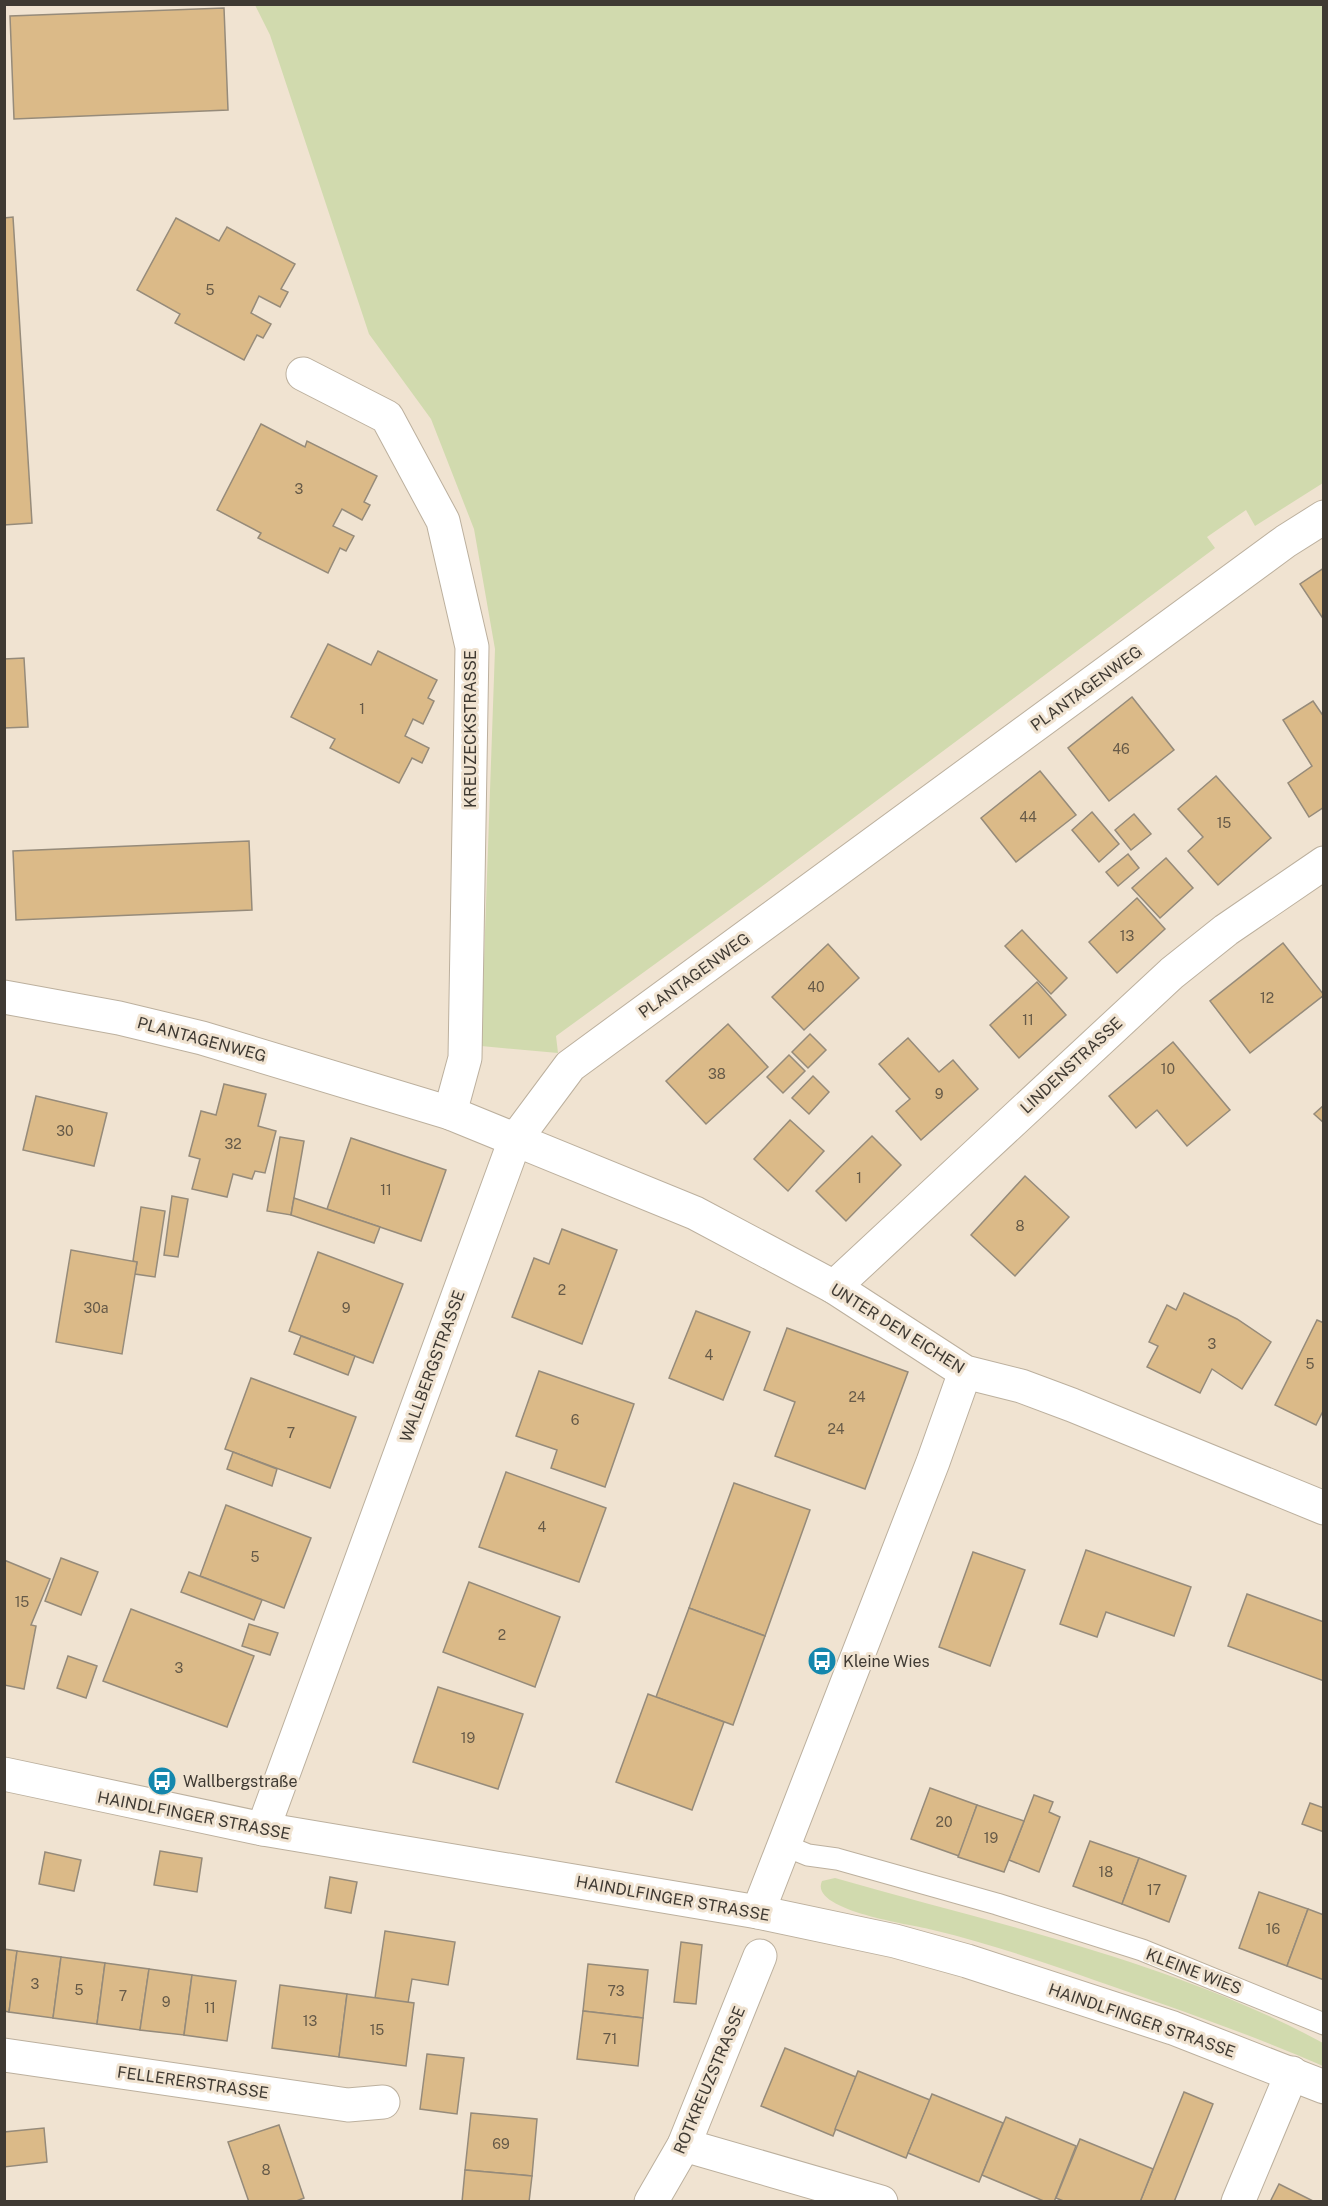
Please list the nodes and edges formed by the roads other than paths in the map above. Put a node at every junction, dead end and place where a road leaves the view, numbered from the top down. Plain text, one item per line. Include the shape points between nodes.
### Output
1 (303, 374) dead end
2 (1323, 517) edge
3 (1323, 862) edge
4 (4, 997) edge
5 (450, 1113) junction
6 (515, 1140) junction
7 (834, 1287) junction
8 (965, 1372) junction
9 (1323, 1508) edge
10 (4, 1774) edge
11 (263, 1830) junction
12 (786, 1846) junction
13 (758, 1912) junction
14 (760, 1956) dead end
15 (1323, 2024) edge
16 (4, 2055) edge
17 (1292, 2073) junction
18 (1323, 2087) edge
19 (382, 2102) dead end
20 (684, 2145) junction
21 (651, 2202) edge
22 (881, 2202) edge
23 (1238, 2202) edge

1 - 5 street, KREUZECKSTRASSE via 387,417 443,520 472,648 465,1058
2 - 6 street, PLANTAGENWEG via 570,1066
3 - 7 street, LINDENSTRASSE via 1172,973
4 - 5 street, PLANTAGENWEG via 202,1038
5 - 6 street, PLANTAGENWEG
6 - 7 street, UNTER DEN EICHEN via 695,1213
6 - 11 street, WALLBERGSTRASSE
7 - 8 street, UNTER DEN EICHEN
8 - 9 street, UNTER DEN EICHEN via 1021,1386 1072,1405
8 - 12 street
10 - 11 street, HAINDLFINGER STRASSE
11 - 13 street, HAINDLFINGER STRASSE
12 - 13 street
12 - 15 lane, KLEINE WIES via 997,1904 1142,1950
13 - 17 street, HAINDLFINGER STRASSE via 967,1960 1173,2028
14 - 20 street, ROTKREUZSTRASSE
16 - 19 street, FELLERERSTRASSE via 348,2105
17 - 18 street, HAINDLFINGER STRASSE
17 - 23 street
20 - 21 street, ROTKREUZSTRASSE
20 - 22 street

